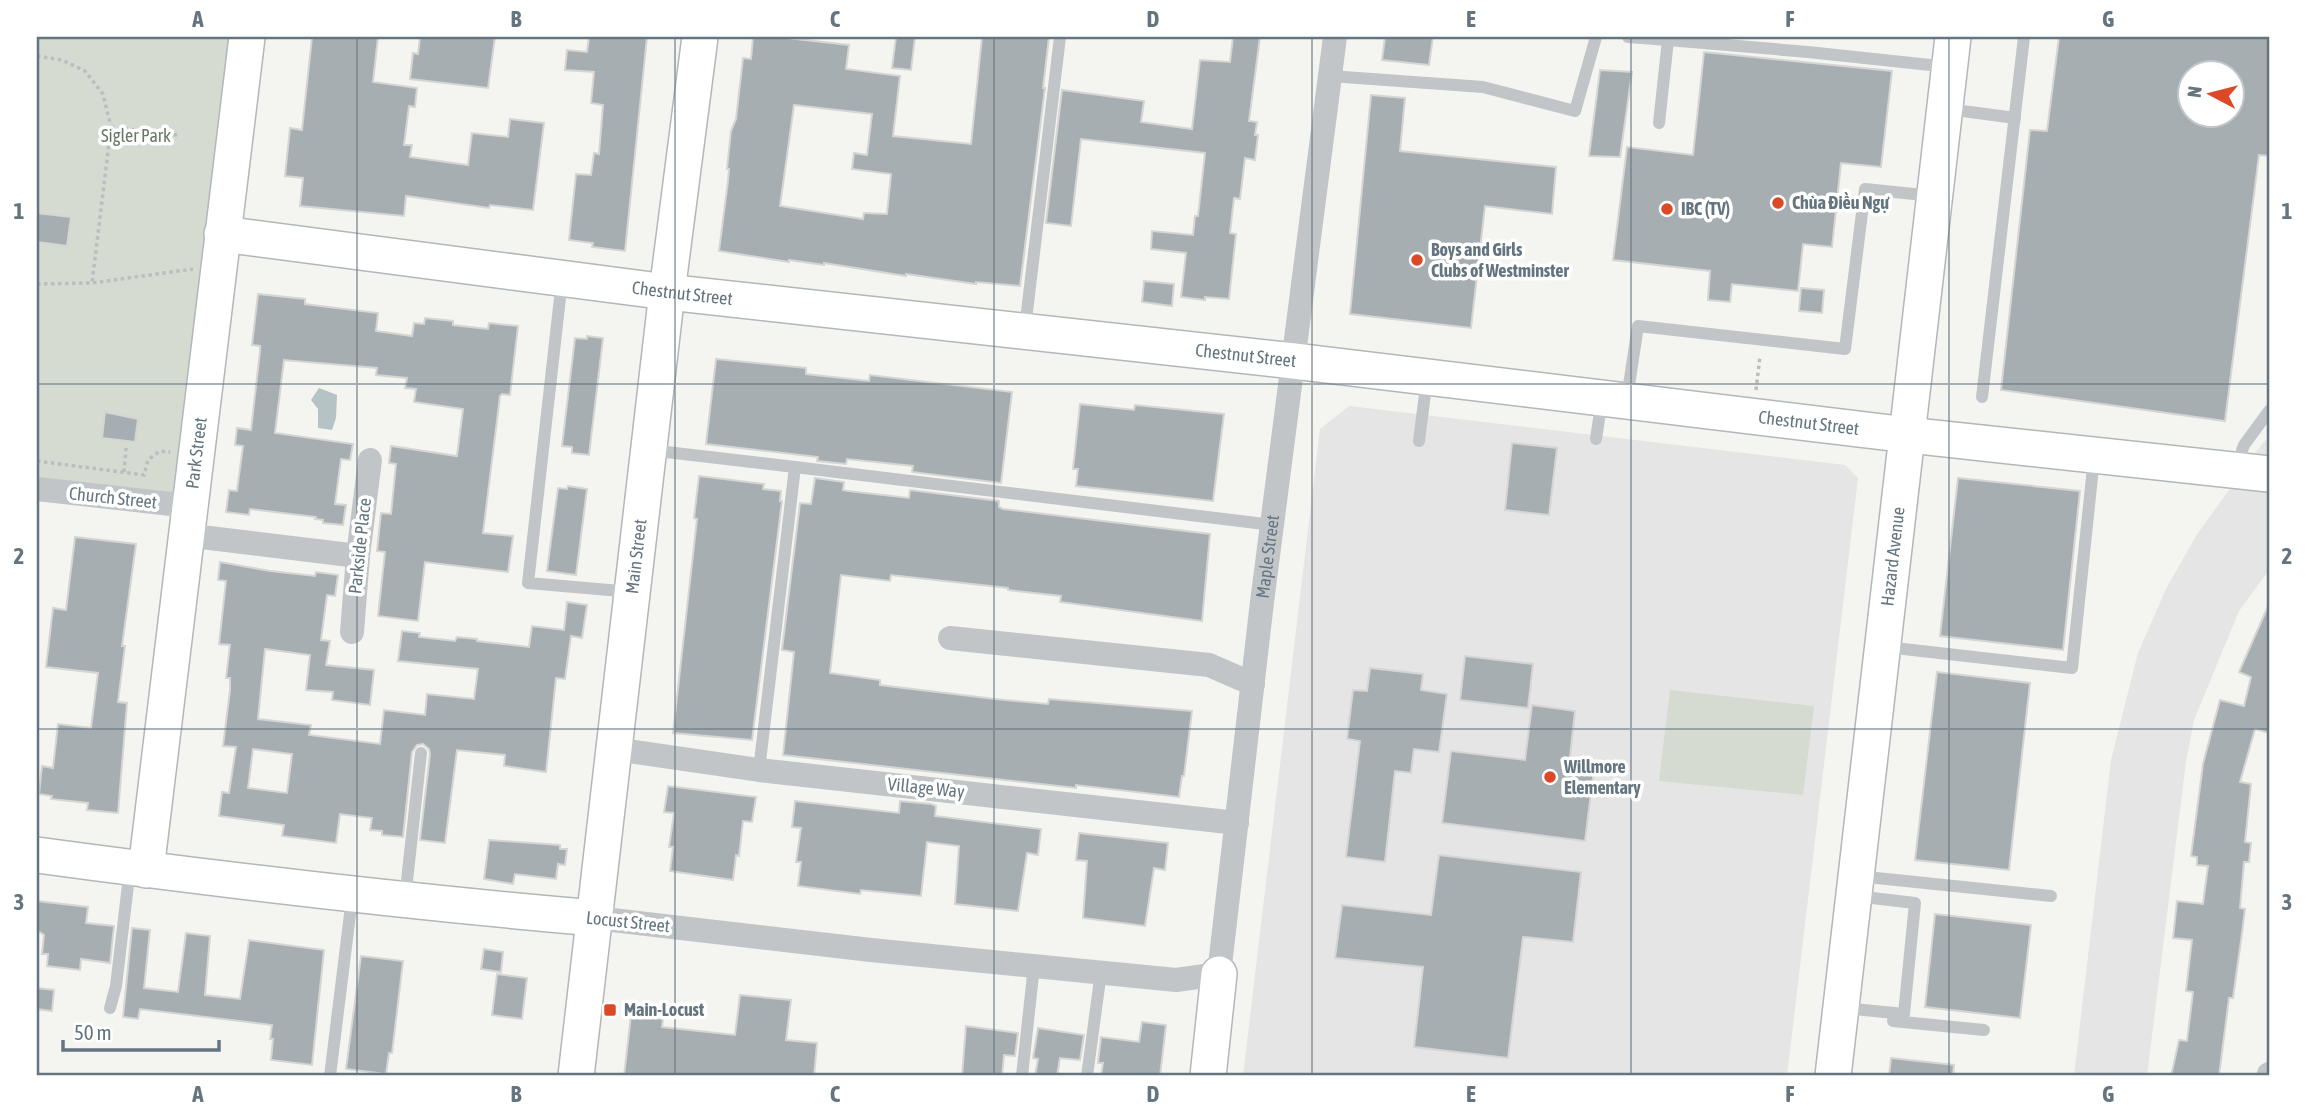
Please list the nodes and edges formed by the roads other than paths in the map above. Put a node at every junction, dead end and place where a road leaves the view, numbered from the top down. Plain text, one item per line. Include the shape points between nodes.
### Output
1 (247, 37) edge
2 (700, 37) edge
3 (1060, 37) edge
4 (1335, 37) edge
5 (1596, 37) edge
6 (1628, 37) edge
7 (2024, 37) edge
8 (1668, 40) junction
9 (1951, 52) edge
10 (1330, 76) junction
11 (1944, 109) junction
12 (2015, 118) junction
13 (1659, 123) dead end
14 (1935, 196) junction
15 (222, 234) junction
16 (562, 278) junction
17 (667, 292) junction
18 (1025, 332) junction
19 (1294, 361) junction
20 (1427, 377) junction
21 (1982, 397) dead end
22 (1614, 400) junction
23 (2269, 411) edge
24 (1908, 435) junction
25 (1596, 439) dead end
26 (1419, 440) dead end
27 (649, 450) junction
28 (2095, 454) junction
29 (370, 460) dead end
30 (795, 467) junction
31 (2252, 472) edge
32 (37, 489) edge
33 (187, 520) junction
34 (1273, 525) junction
35 (358, 556) junction
36 (632, 592) junction
37 (352, 632) dead end
38 (950, 638) dead end
39 (1883, 647) junction
40 (1253, 684) junction
41 (615, 750) junction
42 (421, 753) dead end
43 (759, 770) junction
44 (1237, 823) junction
45 (37, 855) edge
46 (138, 869) junction
47 (1855, 886) junction
48 (352, 894) junction
49 (2051, 896) dead end
50 (405, 900) junction
51 (595, 918) junction
52 (1034, 966) junction
53 (1101, 972) junction
54 (1219, 974) junction
55 (110, 1008) dead end
56 (1841, 1011) junction
57 (1984, 1030) dead end
58 (330, 1076) edge
59 (576, 1076) edge
60 (1021, 1076) edge
61 (1087, 1076) edge
62 (1208, 1076) edge
63 (1833, 1076) edge

1 - 15 street, Park Street
2 - 17 street, Main Street
3 - 18 lane
4 - 10 street, Maple Street
5 - 10 lane via 1575,111 1483,87
6 - 8 lane
7 - 12 lane
8 - 9 lane via 1808,52
8 - 13 lane
9 - 11 street, Hazard Avenue
10 - 19 street, Maple Street
11 - 12 lane
11 - 14 street, Hazard Avenue
12 - 21 lane
14 - 22 lane via 1865,189 1845,349 1637,326
14 - 24 street, Hazard Avenue
15 - 16 street, Chestnut Street
15 - 33 street, Park Street
16 - 17 street, Chestnut Street
16 - 36 lane via 528,583
17 - 18 street, Chestnut Street
17 - 27 street, Main Street
18 - 19 street, Chestnut Street
19 - 20 street, Chestnut Street
19 - 34 street, Maple Street
20 - 22 street, Chestnut Street
20 - 26 lane
22 - 24 street, Chestnut Street
22 - 25 lane
23 - 31 lane via 2244,445
24 - 28 street, Chestnut Street
24 - 39 street, Hazard Avenue
27 - 30 lane
27 - 36 street, Main Street
28 - 31 street, Chestnut Street
28 - 39 lane via 2071,668
29 - 35 street, Parkside Place
30 - 34 lane
30 - 43 lane
32 - 33 street, Church Street
33 - 35 street, Church Street
33 - 46 street, Park Street
34 - 40 street, Maple Street
35 - 37 street, Parkside Place
36 - 41 street, Main Street
38 - 40 street via 1209,665
39 - 47 street, Hazard Avenue
40 - 44 street, Maple Street
41 - 43 street, Village Way
41 - 51 street, Main Street
42 - 50 lane
43 - 44 street, Village Way
44 - 54 street, Maple Street
45 - 46 street, Locust Street
46 - 48 street, Locust Street
46 - 55 lane
47 - 49 lane
47 - 56 street, Hazard Avenue
47 - 56 lane via 1915,903 1904,1014
48 - 50 street, Locust Street
48 - 58 lane
50 - 51 street, Locust Street
51 - 52 street, Locust Street
51 - 59 street, Main Street
52 - 53 street, Locust Street
52 - 60 lane
53 - 54 street, Locust Street via 1175,980
53 - 61 lane
54 - 62 street, Maple Street
56 - 57 lane
56 - 63 street, Hazard Avenue

